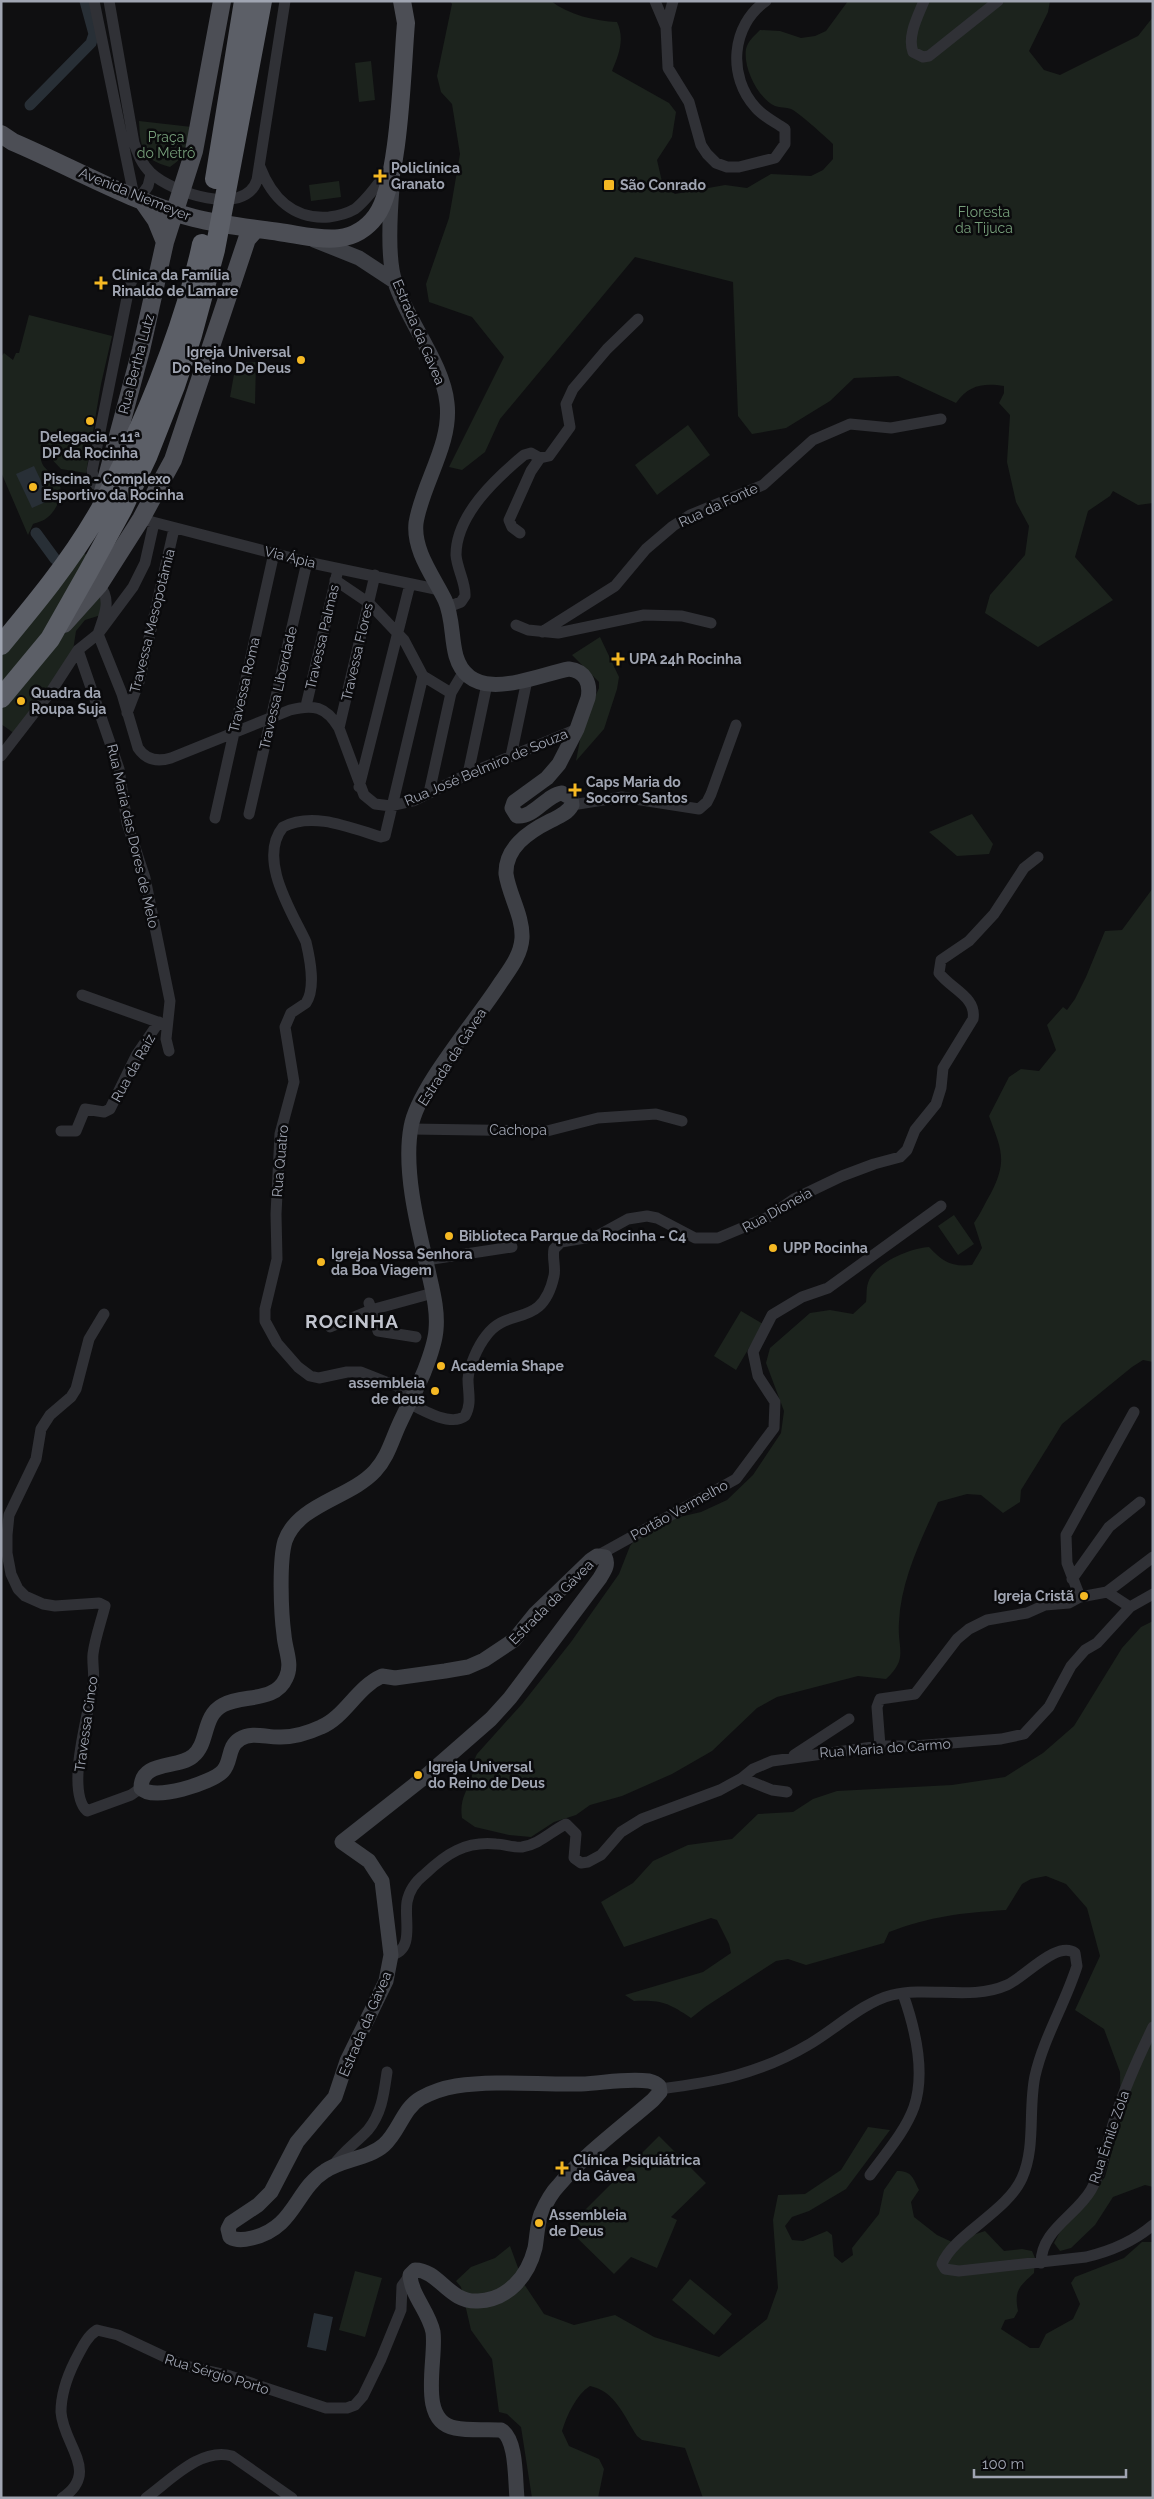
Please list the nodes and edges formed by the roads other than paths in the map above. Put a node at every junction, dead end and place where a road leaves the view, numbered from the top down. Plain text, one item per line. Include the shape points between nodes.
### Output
1 (94, 1) edge
2 (109, 1) edge
3 (222, 1) edge
4 (244, 1) edge
5 (262, 1) edge
6 (285, 1) edge
7 (402, 1) edge
8 (410, 1) edge
9 (655, 1) edge
10 (673, 1) edge
11 (766, 1) edge
12 (924, 1) edge
13 (998, 1) edge
14 (406, 23) junction
15 (666, 26) junction
16 (1, 134) edge
17 (259, 163) junction
18 (393, 164) junction
19 (152, 174) junction
20 (222, 180) junction
21 (181, 190) junction
22 (138, 198) junction
23 (175, 212) junction
24 (256, 229) junction
25 (306, 236) junction
26 (165, 242) junction
27 (207, 250) junction
28 (141, 275) dead end
29 (394, 281) junction
30 (638, 319) dead end
31 (941, 419) dead end
32 (540, 458) junction
33 (95, 484) dead end
34 (97, 516) junction
35 (148, 521) junction
36 (174, 528) junction
37 (520, 533) dead end
38 (274, 553) junction
39 (307, 562) junction
40 (338, 569) junction
41 (375, 576) junction
42 (335, 580) junction
43 (410, 584) junction
44 (99, 585) junction
45 (440, 590) junction
46 (369, 603) junction
47 (448, 607) junction
48 (711, 623) dead end
49 (516, 625) dead end
50 (542, 632) junction
51 (98, 634) junction
52 (399, 634) junction
53 (50, 639) junction
54 (1, 645) edge
55 (78, 650) junction
56 (464, 671) junction
57 (423, 676) junction
58 (527, 680) junction
59 (487, 684) junction
60 (451, 693) junction
61 (1, 698) edge
62 (306, 706) junction
63 (127, 713) junction
64 (272, 716) junction
65 (736, 725) dead end
66 (339, 728) junction
67 (577, 729) junction
68 (233, 733) junction
69 (1, 756) edge
70 (511, 756) junction
71 (468, 774) junction
72 (359, 787) junction
73 (429, 793) junction
74 (572, 805) junction
75 (391, 806) junction
76 (249, 814) dead end
77 (215, 818) dead end
78 (1038, 857) dead end
79 (82, 995) dead end
80 (163, 1024) junction
81 (169, 1051) dead end
82 (682, 1121) dead end
83 (410, 1129) junction
84 (61, 1131) dead end
85 (942, 1206) dead end
86 (512, 1246) dead end
87 (426, 1260) junction
88 (432, 1292) junction
89 (370, 1307) junction
90 (104, 1314) dead end
91 (330, 1327) dead end
92 (416, 1337) dead end
93 (411, 1398) junction
94 (1134, 1412) dead end
95 (1140, 1502) dead end
96 (597, 1556) junction
97 (1153, 1557) edge
98 (1072, 1579) junction
99 (1107, 1592) junction
100 (1153, 1594) edge
101 (1080, 1597) junction
102 (1130, 1607) junction
103 (849, 1719) dead end
104 (880, 1746) junction
105 (790, 1758) junction
106 (742, 1778) junction
107 (141, 1788) junction
108 (788, 1792) dead end
109 (391, 1955) junction
110 (903, 1994) junction
111 (1153, 2027) edge
112 (386, 2072) dead end
113 (660, 2089) junction
114 (333, 2166) junction
115 (870, 2175) dead end
116 (1153, 2225) edge
117 (1041, 2263) junction
118 (410, 2275) junction
119 (62, 2498) edge
120 (146, 2498) edge
121 (292, 2498) edge
122 (517, 2498) edge

1 - 22 street
2 - 19 street via 134,143 139,157
3 - 21 main road via 194,151
4 - 20 highway
5 - 20 highway
6 - 17 street
7 - 14 main road, Estrada da Gávea
8 - 14 street
9 - 15 street
10 - 15 street
11 - 15 street via 747,18 737,48 739,75 748,98 756,108 785,129 781,152 762,163 727,167 716,163 707,154 701,145 689,102 668,68
12 - 13 street via 911,36 913,52 923,57 929,56
14 - 18 main road, Estrada da Gávea
16 - 22 main road, Avenida Niemeyer
17 - 18 street via 266,182 284,204 298,214 317,218 353,210
17 - 21 street via 255,187 239,198 220,199
18 - 25 main road, Avenida Niemeyer via 378,214 367,226 341,240
18 - 29 street, Estrada da Gávea via 389,226
19 - 21 street
19 - 22 street via 148,186
20 - 27 highway
21 - 23 main road
22 - 23 main road, Avenida Niemeyer
22 - 26 main road via 156,220
23 - 24 main road, Avenida Niemeyer via 195,219
23 - 26 main road, Rua Bertha Lutz
24 - 25 main road, Avenida Niemeyer
24 - 35 main road via 247,239 179,446
25 - 29 street, Avenida Niemeyer via 359,258
26 - 34 main road, Rua Bertha Lutz via 151,310
27 - 34 highway via 189,291 158,384
27 - 53 highway via 192,335 147,457 122,510
28 - 33 street, Rua Bertha Lutz via 133,278 129,288 92,471
29 - 45 street, Estrada da Gávea via 440,379 447,403 445,432 416,527 425,562
30 - 32 street via 606,349 573,389 566,404 570,427 549,456
31 - 50 street, Rua da Fonte via 891,428 850,424 813,440 757,488 690,515 673,526 646,549 615,586
32 - 37 street via 509,520
32 - 47 street via 532,453 524,455 476,502 457,550 465,596 461,602
34 - 54 highway via 70,558
35 - 36 street, Via Ápia
35 - 44 main road
35 - 51 street via 141,574
36 - 38 street, Via Ápia
36 - 63 street, Travessa Mesopotâmia via 138,682
38 - 39 street, Via Ápia
38 - 68 street, Travessa Roma
39 - 40 street, Via Ápia
39 - 64 street, Travessa Liberdade
40 - 41 street, Via Ápia
40 - 42 street, Travessa Palmas
41 - 43 street, Via Ápia
41 - 46 street, Travessa Flores
42 - 46 street
42 - 62 street, Travessa Palmas
43 - 45 street, Via Ápia
43 - 52 street
44 - 51 street via 104,590 108,605
44 - 53 main road
45 - 47 street, Estrada da Gávea
46 - 52 street
46 - 66 street, Travessa Flores
47 - 56 street, Estrada da Gávea via 455,651
48 - 50 street via 682,616 644,614 591,628
49 - 50 street
51 - 55 street
51 - 63 street
52 - 57 street
52 - 72 street
53 - 61 highway
55 - 69 street
55 - 80 street, Rua Maria das Dores de Melo via 119,770 127,823 145,878 166,978 170,1011
56 - 59 street
56 - 60 street
57 - 60 street
57 - 75 street
58 - 59 street
58 - 67 street via 569,669 583,675 589,691
58 - 70 street
59 - 71 street
60 - 73 street
62 - 64 street
62 - 66 street, Rua José Belmiro de Souza via 327,713
63 - 68 street via 138,748 148,758 162,760
64 - 68 street
64 - 76 street, Travessa Liberdade
65 - 74 street via 711,794 699,809 622,797
66 - 72 street, Rua José Belmiro de Souza
67 - 70 street, Rua José Belmiro de Souza
67 - 74 street via 554,771 514,802 512,808 518,816 524,816 555,794 562,793 571,798
68 - 77 street, Travessa Roma
70 - 71 street, Rua José Belmiro de Souza
71 - 73 street, Rua José Belmiro de Souza
72 - 75 street, Rua José Belmiro de Souza via 374,804
73 - 75 street, Rua José Belmiro de Souza
74 - 83 street, Estrada da Gávea via 562,815 526,836 511,852 506,874 521,926 520,947 490,999 436,1076
75 - 93 street, Rua Quatro via 385,836 305,820 282,827 276,845 279,884 306,942 310,985 306,1003 291,1013 285,1022 294,1082 280,1134 277,1259 264,1316 266,1327 277,1343 310,1376 319,1378 361,1372
78 - 93 street, Rua Dioneia via 1024,868 994,914 969,941 941,960 939,973 971,1003 973,1019 943,1068 936,1104 915,1130 904,1154 819,1186 768,1217 718,1238 695,1238 647,1216 628,1220 597,1236 558,1244 554,1250 555,1270 550,1290 540,1306 529,1314 495,1326 482,1341 469,1374 470,1404 465,1416 457,1420 427,1413
79 - 80 street
80 - 81 street, Rua Maria das Dores de Melo
80 - 84 street, Rua da Raíz via 137,1054 110,1109 104,1112 85,1110 76,1131
82 - 83 street, Cachopa via 656,1114 598,1118 547,1131
83 - 87 street, Estrada da Gávea via 412,1187
85 - 96 street, Portão Vermelho via 828,1288 802,1297 772,1315 754,1352 758,1376 775,1402 774,1428 736,1479
86 - 87 street
87 - 88 street, Estrada da Gávea
88 - 89 street
88 - 93 street, Estrada da Gávea via 436,1330 433,1348
89 - 91 street
89 - 92 street via 378,1331
90 - 107 street, Travessa Cinco via 89,1339 76,1389 41,1429 36,1459 9,1515 7,1553 11,1574 25,1596 56,1606 99,1603 104,1606 93,1654 93,1684 81,1746 78,1779 83,1807 87,1811 131,1795
93 - 107 street, Estrada da Gávea via 387,1454 376,1470 304,1517 286,1539 282,1565 284,1635 289,1662 284,1682 272,1693 227,1703 217,1709 210,1718 196,1754 183,1762 148,1772
94 - 98 street via 1066,1535 1067,1563
95 - 98 street via 1109,1527
96 - 107 street, Estrada da Gávea via 535,1614 514,1640 484,1660 445,1671 395,1678 382,1676 366,1685 324,1726 292,1737 248,1735 239,1739 231,1748 225,1768 214,1778 169,1793 149,1793
96 - 109 street, Estrada da Gávea via 607,1562 603,1573 510,1698 452,1754 342,1842 369,1861 382,1880
97 - 99 street
98 - 101 street
99 - 101 street
99 - 102 street
100 - 102 street, Rua Maria do Carmo
101 - 104 street via 1069,1603 987,1620 969,1628 915,1694 880,1699 877,1707
102 - 104 street, Rua Maria do Carmo via 1071,1666 1049,1707 1024,1734 1001,1739
103 - 105 street
104 - 105 street, Rua Maria do Carmo
105 - 106 street, Rua Maria do Carmo via 763,1764
106 - 108 street via 772,1790
106 - 109 street, Rua Maria do Carmo via 720,1790 642,1819 622,1832 601,1855 588,1862 581,1863 574,1858 576,1834 566,1824 544,1840 521,1848 494,1843 454,1850 412,1889 406,1906 405,1946
109 - 114 street, Estrada da Gávea via 382,1992 347,2061 335,2097 297,2142 271,2192 228,2228 230,2237 243,2240 276,2228 293,2211 312,2182
110 - 113 street via 877,2000 806,2046 772,2063 714,2082
110 - 115 street via 915,2035 918,2092 904,2128
110 - 117 street via 998,1989 1060,1950 1075,1953 1077,1966 1040,2054 1034,2078 1027,2163 1022,2178 1014,2193 958,2244 942,2264 945,2269 960,2271
111 - 117 street, Rua Émile Zola via 1134,2067 1094,2184 1085,2200 1043,2244
112 - 114 street via 381,2109 374,2122 348,2146
113 - 114 street, Estrada da Gávea via 651,2081 620,2080 584,2084 481,2083 454,2086 419,2099 382,2147
113 - 118 street via 653,2100 558,2185 542,2213 527,2268 507,2293 488,2300 464,2300 425,2272 414,2270
116 - 117 street via 1139,2236 1106,2252
118 - 119 street, Rua Sérgio Porto via 402,2286 401,2310 381,2359 363,2396 347,2408 326,2408 227,2374 182,2365 118,2335 97,2330 92,2333 64,2387 61,2412 64,2428 80,2469 78,2481
118 - 122 street via 431,2323 434,2350 432,2402 438,2418 454,2428 501,2430 508,2434 512,2443
120 - 121 street via 194,2463 222,2453 232,2456

